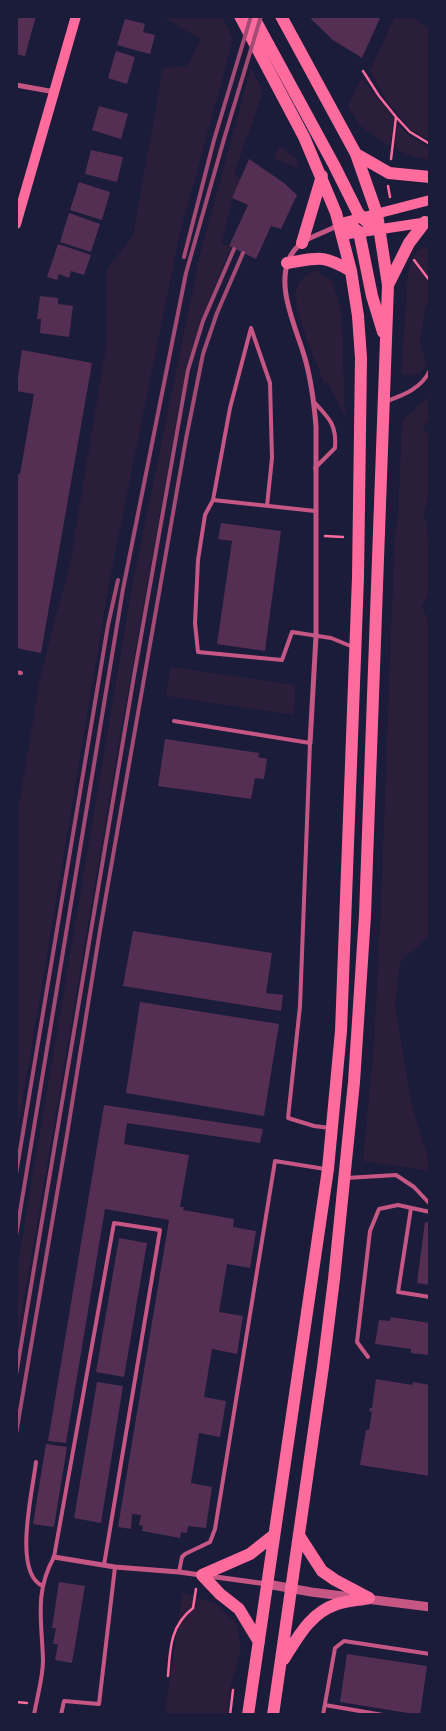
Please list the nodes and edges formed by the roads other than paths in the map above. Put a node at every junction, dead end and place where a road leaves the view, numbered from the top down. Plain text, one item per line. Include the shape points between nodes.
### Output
1 (76, 16) edge
2 (240, 16) edge
3 (253, 16) edge
4 (281, 16) edge
5 (16, 85) edge
6 (55, 92) junction
7 (356, 154) junction
8 (322, 176) junction
9 (430, 177) edge
10 (430, 200) edge
11 (377, 214) junction
12 (362, 217) junction
13 (428, 222) edge
14 (16, 224) edge
15 (341, 229) junction
16 (380, 230) junction
17 (326, 232) junction
18 (359, 232) junction
19 (302, 243) junction
20 (287, 263) junction
21 (351, 271) junction
22 (388, 285) junction
23 (386, 340) junction
24 (430, 370) edge
25 (314, 402) junction
26 (384, 402) junction
27 (315, 468) junction
28 (213, 500) junction
29 (267, 506) junction
30 (315, 511) junction
31 (316, 636) junction
32 (355, 648) junction
33 (174, 721) dead end
34 (310, 742) junction
35 (332, 1128) junction
36 (328, 1169) junction
37 (344, 1178) junction
38 (430, 1204) edge
39 (411, 1208) junction
40 (430, 1212) edge
41 (430, 1297) edge
42 (368, 1357) dead end
43 (36, 1462) dead end
44 (274, 1535) junction
45 (300, 1537) junction
46 (54, 1557) junction
47 (104, 1565) junction
48 (115, 1567) junction
49 (179, 1572) junction
50 (200, 1575) junction
51 (267, 1584) junction
52 (43, 1586) junction
53 (292, 1588) junction
54 (369, 1598) junction
55 (430, 1607) edge
56 (259, 1642) junction
57 (430, 1654) edge
58 (281, 1664) junction
59 (325, 1705) junction
60 (34, 1715) edge
61 (61, 1715) edge
62 (248, 1715) edge
63 (273, 1715) edge
64 (323, 1715) edge
65 (383, 1715) edge

1 - 6 main road
2 - 8 main road
3 - 12 main road
4 - 7 main road
5 - 6 street
6 - 14 main road
7 - 9 main road via 389,172
7 - 11 main road
8 - 15 main road
8 - 19 main road
10 - 11 main road
11 - 12 main road
11 - 16 main road
12 - 15 main road
12 - 16 main road
13 - 16 main road
13 - 22 main road via 409,243
15 - 17 street
15 - 17 street
15 - 18 main road via 349,225
15 - 21 main road
16 - 18 main road
16 - 22 main road
17 - 19 street
18 - 23 main road via 372,296
19 - 20 street
20 - 21 main road via 326,258
20 - 25 street via 285,277 289,308
21 - 32 main road via 361,358
22 - 23 main road
23 - 26 main road
24 - 26 lane via 420,384
25 - 27 street
25 - 27 lane via 329,419 336,434 335,448
26 - 37 main road via 365,915
27 - 30 street
28 - 29 lane
28 - 29 lane via 230,408 251,328 270,383 272,458
28 - 31 lane via 206,515 198,560 195,623 198,652 282,660 292,632
29 - 30 lane
30 - 31 street
31 - 32 lane
31 - 34 street
32 - 35 main road via 341,1031
33 - 34 lane
34 - 35 lane via 300,1006 288,1118
35 - 36 main road
36 - 44 main road
36 - 49 lane via 275,1161 215,1529 210,1542 182,1557
37 - 38 lane via 396,1175 414,1187
37 - 45 main road via 331,1308
39 - 40 lane
39 - 41 lane via 398,1292
39 - 42 lane via 398,1205 379,1209 370,1231 357,1342
43 - 52 lane via 25,1544 30,1575
44 - 50 main road via 250,1554
44 - 51 main road
45 - 53 main road
45 - 54 main road via 322,1571
46 - 47 street
46 - 47 lane via 114,1223 160,1230
46 - 52 lane via 45,1572
47 - 48 street
48 - 49 street
48 - 61 lane via 99,1704 64,1701
49 - 50 street
50 - 51 street
50 - 56 main road via 239,1609
51 - 53 street
51 - 56 main road
52 - 60 lane via 39,1615 43,1663
53 - 54 street
53 - 58 main road
54 - 55 street
54 - 58 main road via 338,1604 314,1616
56 - 62 main road
57 - 59 lane via 344,1641 335,1648
58 - 63 main road
59 - 64 lane
59 - 65 lane

